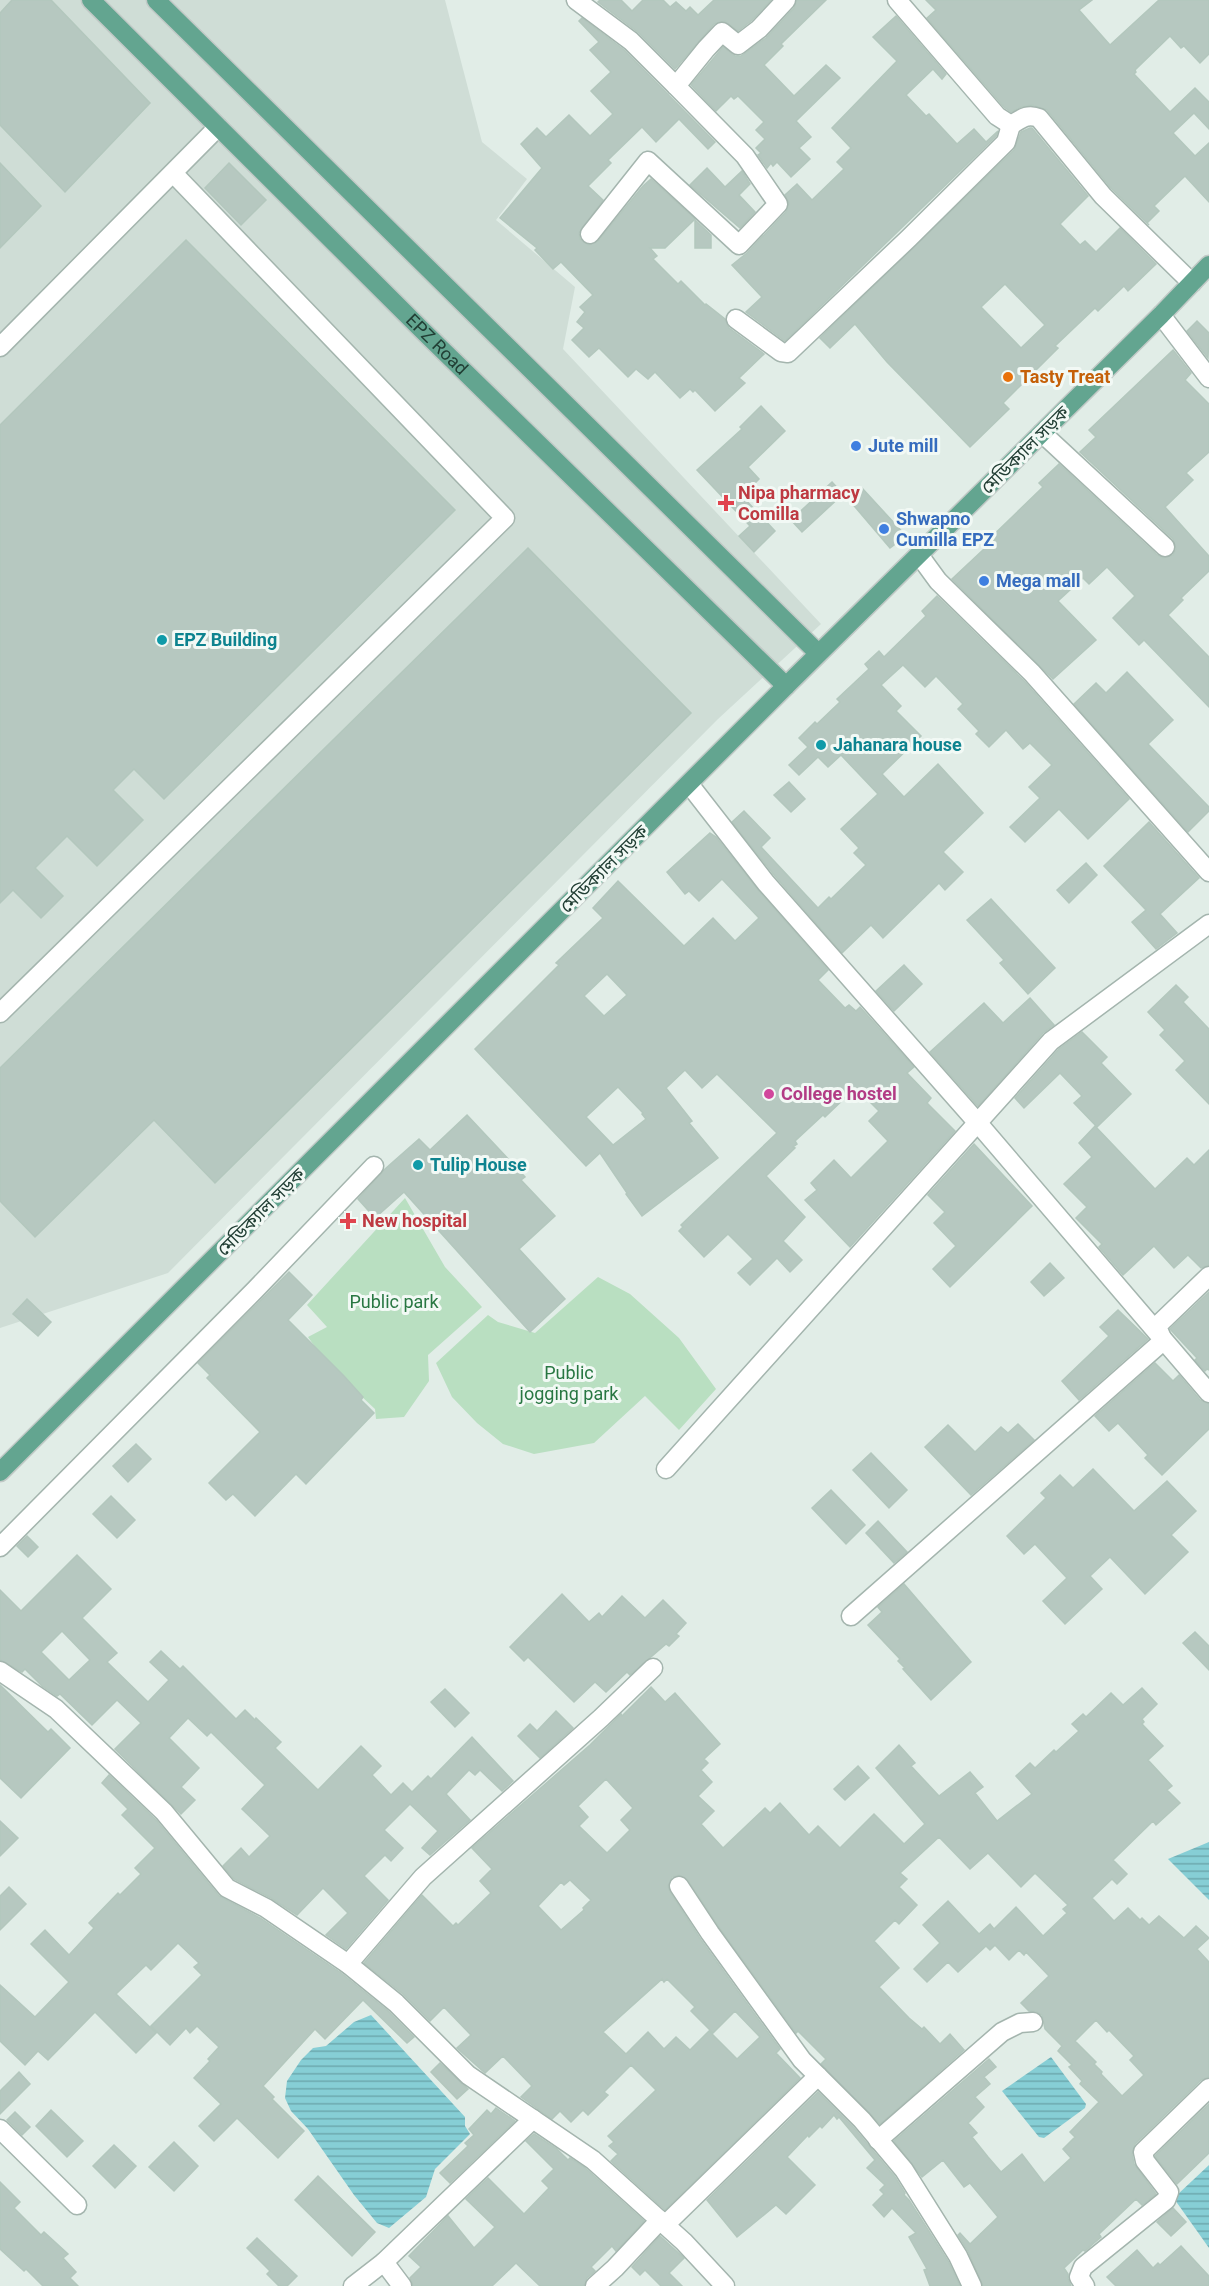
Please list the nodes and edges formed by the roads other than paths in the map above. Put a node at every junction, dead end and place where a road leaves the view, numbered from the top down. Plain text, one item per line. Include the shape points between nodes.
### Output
1 (91, 0) edge
2 (156, 0) edge
3 (576, 0) edge
4 (786, 0) edge
5 (897, 0) edge
6 (676, 86) junction
7 (1011, 125) junction
8 (218, 127) junction
9 (174, 174) junction
10 (590, 234) dead end
11 (1209, 265) edge
12 (1192, 283) junction
13 (1161, 315) junction
14 (736, 319) dead end
15 (0, 347) edge
16 (1209, 378) edge
17 (1042, 434) junction
18 (1165, 547) dead end
19 (919, 555) junction
20 (818, 653) junction
21 (786, 686) junction
22 (689, 784) junction
23 (1209, 872) edge
24 (1209, 925) edge
25 (0, 1013) edge
26 (977, 1122) junction
27 (374, 1166) dead end
28 (1209, 1276) edge
29 (1163, 1341) junction
30 (1209, 1393) edge
31 (666, 1469) dead end
32 (0, 1472) edge
33 (0, 1547) edge
34 (851, 1616) dead end
35 (653, 1668) dead end
36 (0, 1671) edge
37 (679, 1886) dead end
38 (348, 1964) junction
39 (1033, 2022) dead end
40 (818, 2076) junction
41 (1209, 2088) edge
42 (533, 2119) junction
43 (0, 2128) edge
44 (878, 2140) junction
45 (77, 2205) dead end
46 (662, 2223) junction
47 (384, 2262) junction
48 (353, 2286) edge
49 (402, 2286) edge
50 (595, 2286) edge
51 (724, 2286) edge
52 (972, 2286) edge
53 (1085, 2286) edge

1 - 8 main road, EPZ Road
2 - 20 main road
3 - 6 street via 631,41
4 - 6 street via 738,45 722,32
5 - 7 street via 997,116
6 - 10 street via 745,156 778,204 739,245 648,161
7 - 12 street via 1025,116 1039,118 1103,196
7 - 14 street via 1005,142 788,353
8 - 9 street
8 - 21 main road, EPZ Road
9 - 15 street
9 - 25 street via 505,518
11 - 12 main road, মেডিক্যাল সড়ক
12 - 13 main road, মেডিক্যাল সড়ক
13 - 16 street
13 - 17 main road, মেডিক্যাল সড়ক
17 - 18 street
17 - 19 main road, মেডিক্যাল সড়ক
19 - 20 main road, মেডিক্যাল সড়ক
19 - 23 street via 938,581 1032,673
20 - 21 main road, মেডিক্যাল সড়ক
21 - 22 main road, মেডিক্যাল সড়ক
22 - 26 street via 766,883
22 - 32 main road, মেডিক্যাল সড়ক
24 - 26 street via 1051,1041
26 - 29 street
26 - 31 street
27 - 33 street
28 - 29 street via 1157,1326
29 - 30 street
29 - 34 street
35 - 38 street via 423,1877
36 - 38 street via 56,1709 164,1812 227,1888 266,1908
37 - 40 street via 802,2060
38 - 42 street via 396,2003 468,2075
39 - 44 street via 1020,2023 1002,2032
40 - 44 street
40 - 46 street
41 - 53 street via 1143,2152 1144,2161 1168,2192 1166,2199 1083,2267 1079,2277
42 - 46 street via 593,2160
42 - 47 street
43 - 45 street
44 - 52 street via 904,2170
46 - 50 street
46 - 51 street
47 - 48 street
47 - 49 street

